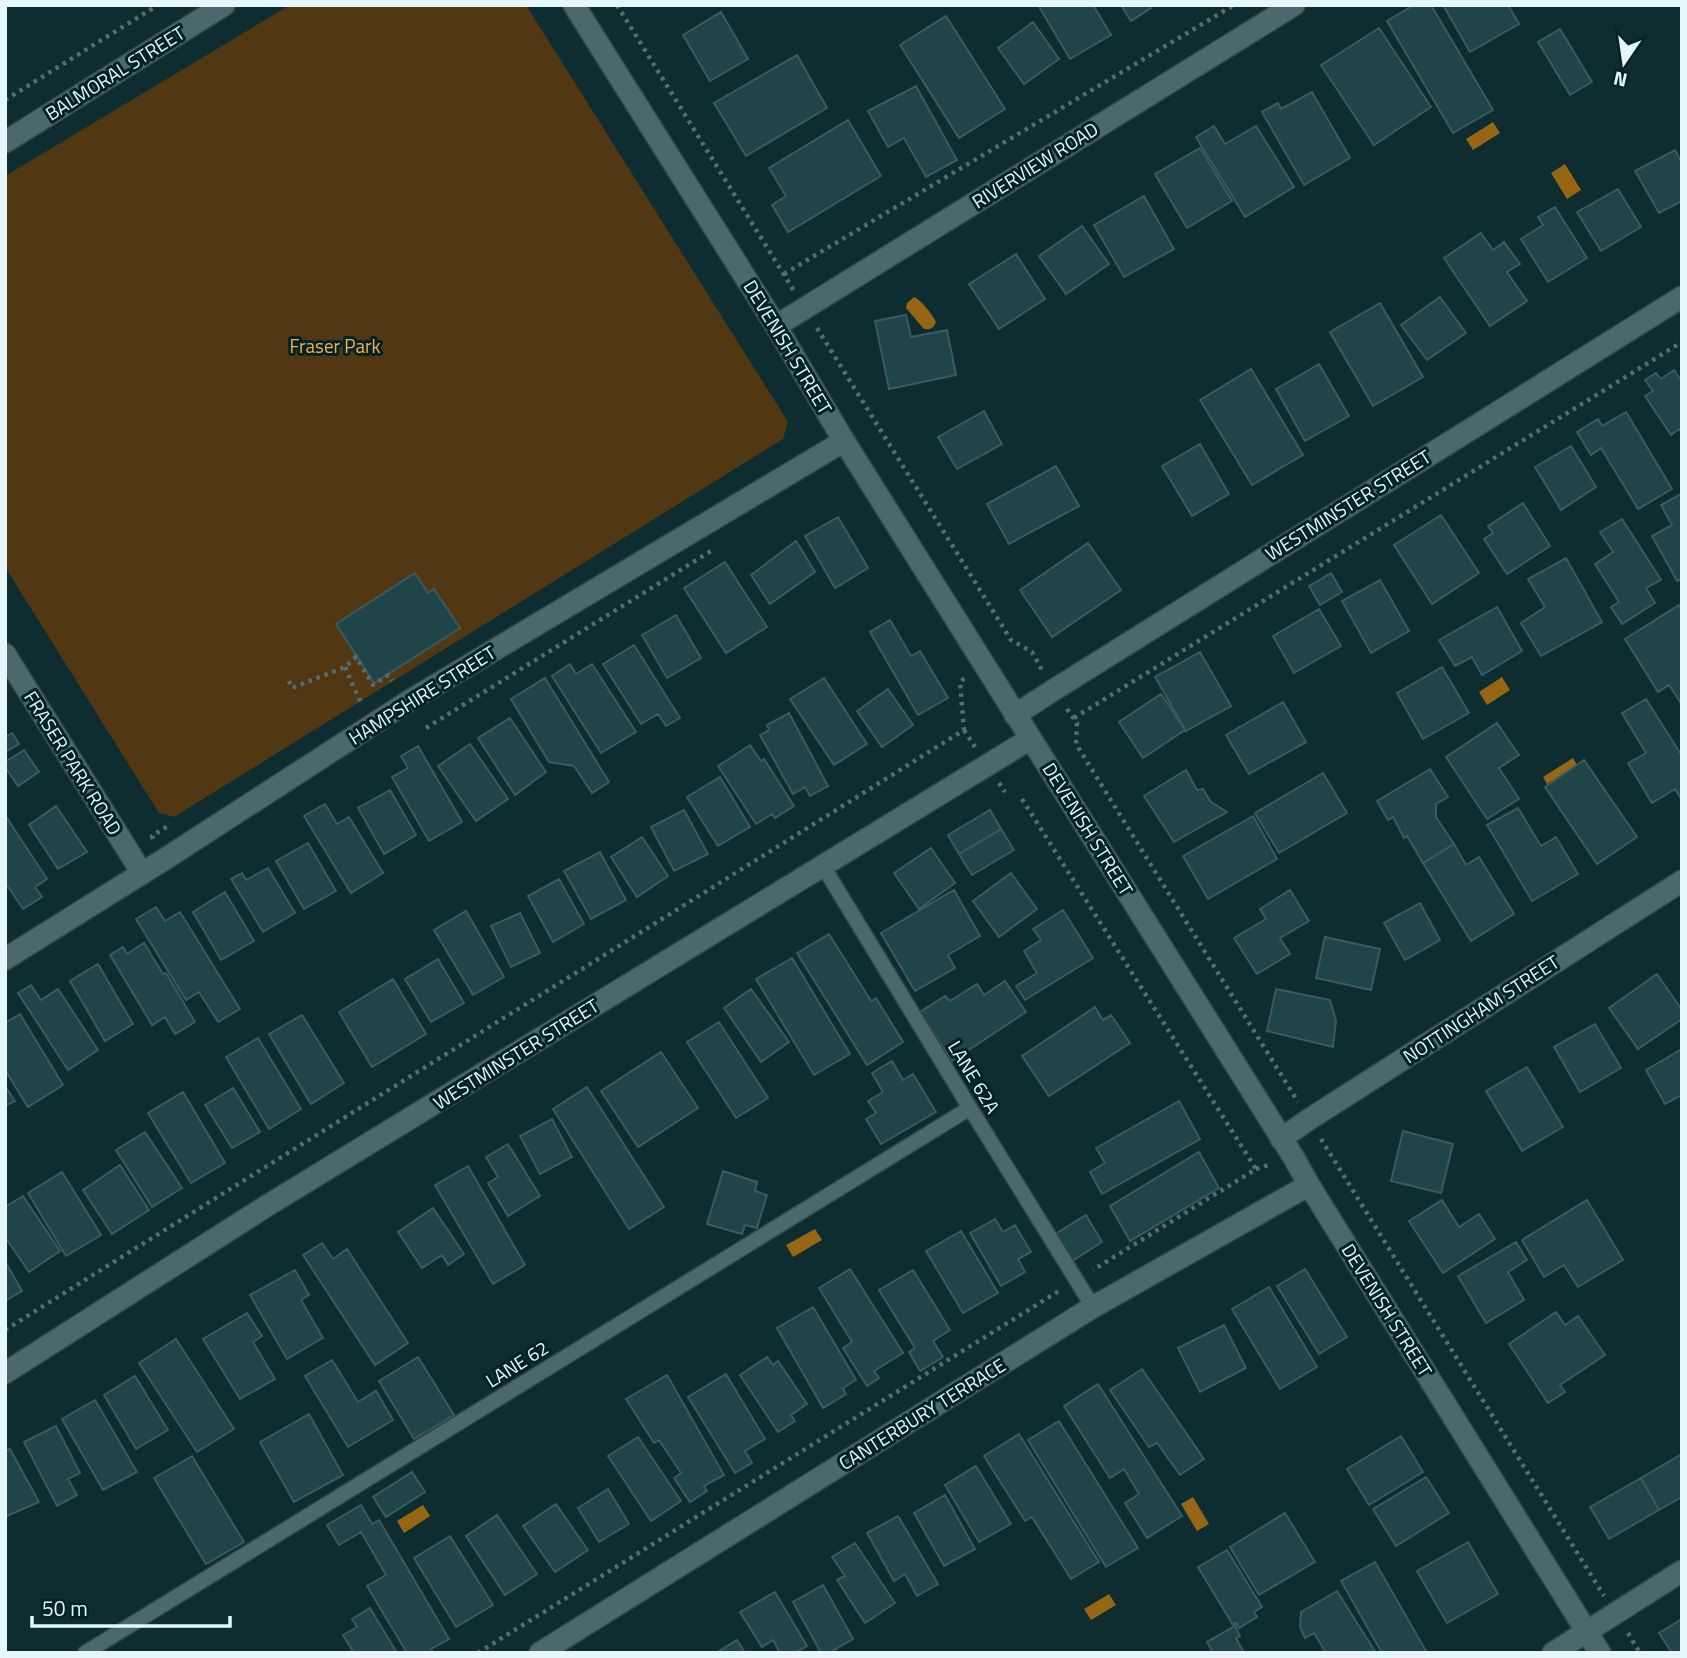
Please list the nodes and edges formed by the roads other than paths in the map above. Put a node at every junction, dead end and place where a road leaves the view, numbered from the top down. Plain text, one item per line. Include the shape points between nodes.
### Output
1 (224, 5) edge
2 (574, 5) edge
3 (1294, 5) edge
4 (5, 142) edge
5 (1682, 297) edge
6 (776, 326) junction
7 (845, 441) junction
8 (5, 653) edge
9 (1015, 715) junction
10 (1030, 739) junction
11 (823, 866) junction
12 (142, 873) junction
13 (1682, 881) edge
14 (5, 959) edge
15 (970, 1108) junction
16 (1281, 1139) junction
17 (1309, 1185) junction
18 (1093, 1307) junction
19 (5, 1373) edge
20 (1682, 1571) edge
21 (1587, 1632) junction
22 (85, 1653) edge
23 (540, 1653) edge
24 (1553, 1653) edge
25 (1600, 1653) edge

1 - 4 street, BALMORAL STREET
2 - 6 street, DEVENISH STREET
3 - 6 street, RIVERVIEW ROAD
5 - 9 street, WESTMINSTER STREET
6 - 7 street, DEVENISH STREET
7 - 9 street, DEVENISH STREET
7 - 12 street, HAMPSHIRE STREET via 409,701
8 - 12 street, FRASER PARK ROAD
9 - 10 street, DEVENISH STREET
10 - 11 street, WESTMINSTER STREET
10 - 16 street, DEVENISH STREET
11 - 15 lane, LANE 62A
11 - 19 street, WESTMINSTER STREET
12 - 14 street, HAMPSHIRE STREET
13 - 16 street, NOTTINGHAM STREET
15 - 18 lane, LANE 62A
15 - 22 lane, LANE 62
16 - 17 street, DEVENISH STREET
17 - 18 street, CANTERBURY TERRACE
17 - 21 street, DEVENISH STREET
18 - 23 street, CANTERBURY TERRACE
20 - 21 street
21 - 24 street
21 - 25 street, DEVENISH STREET

